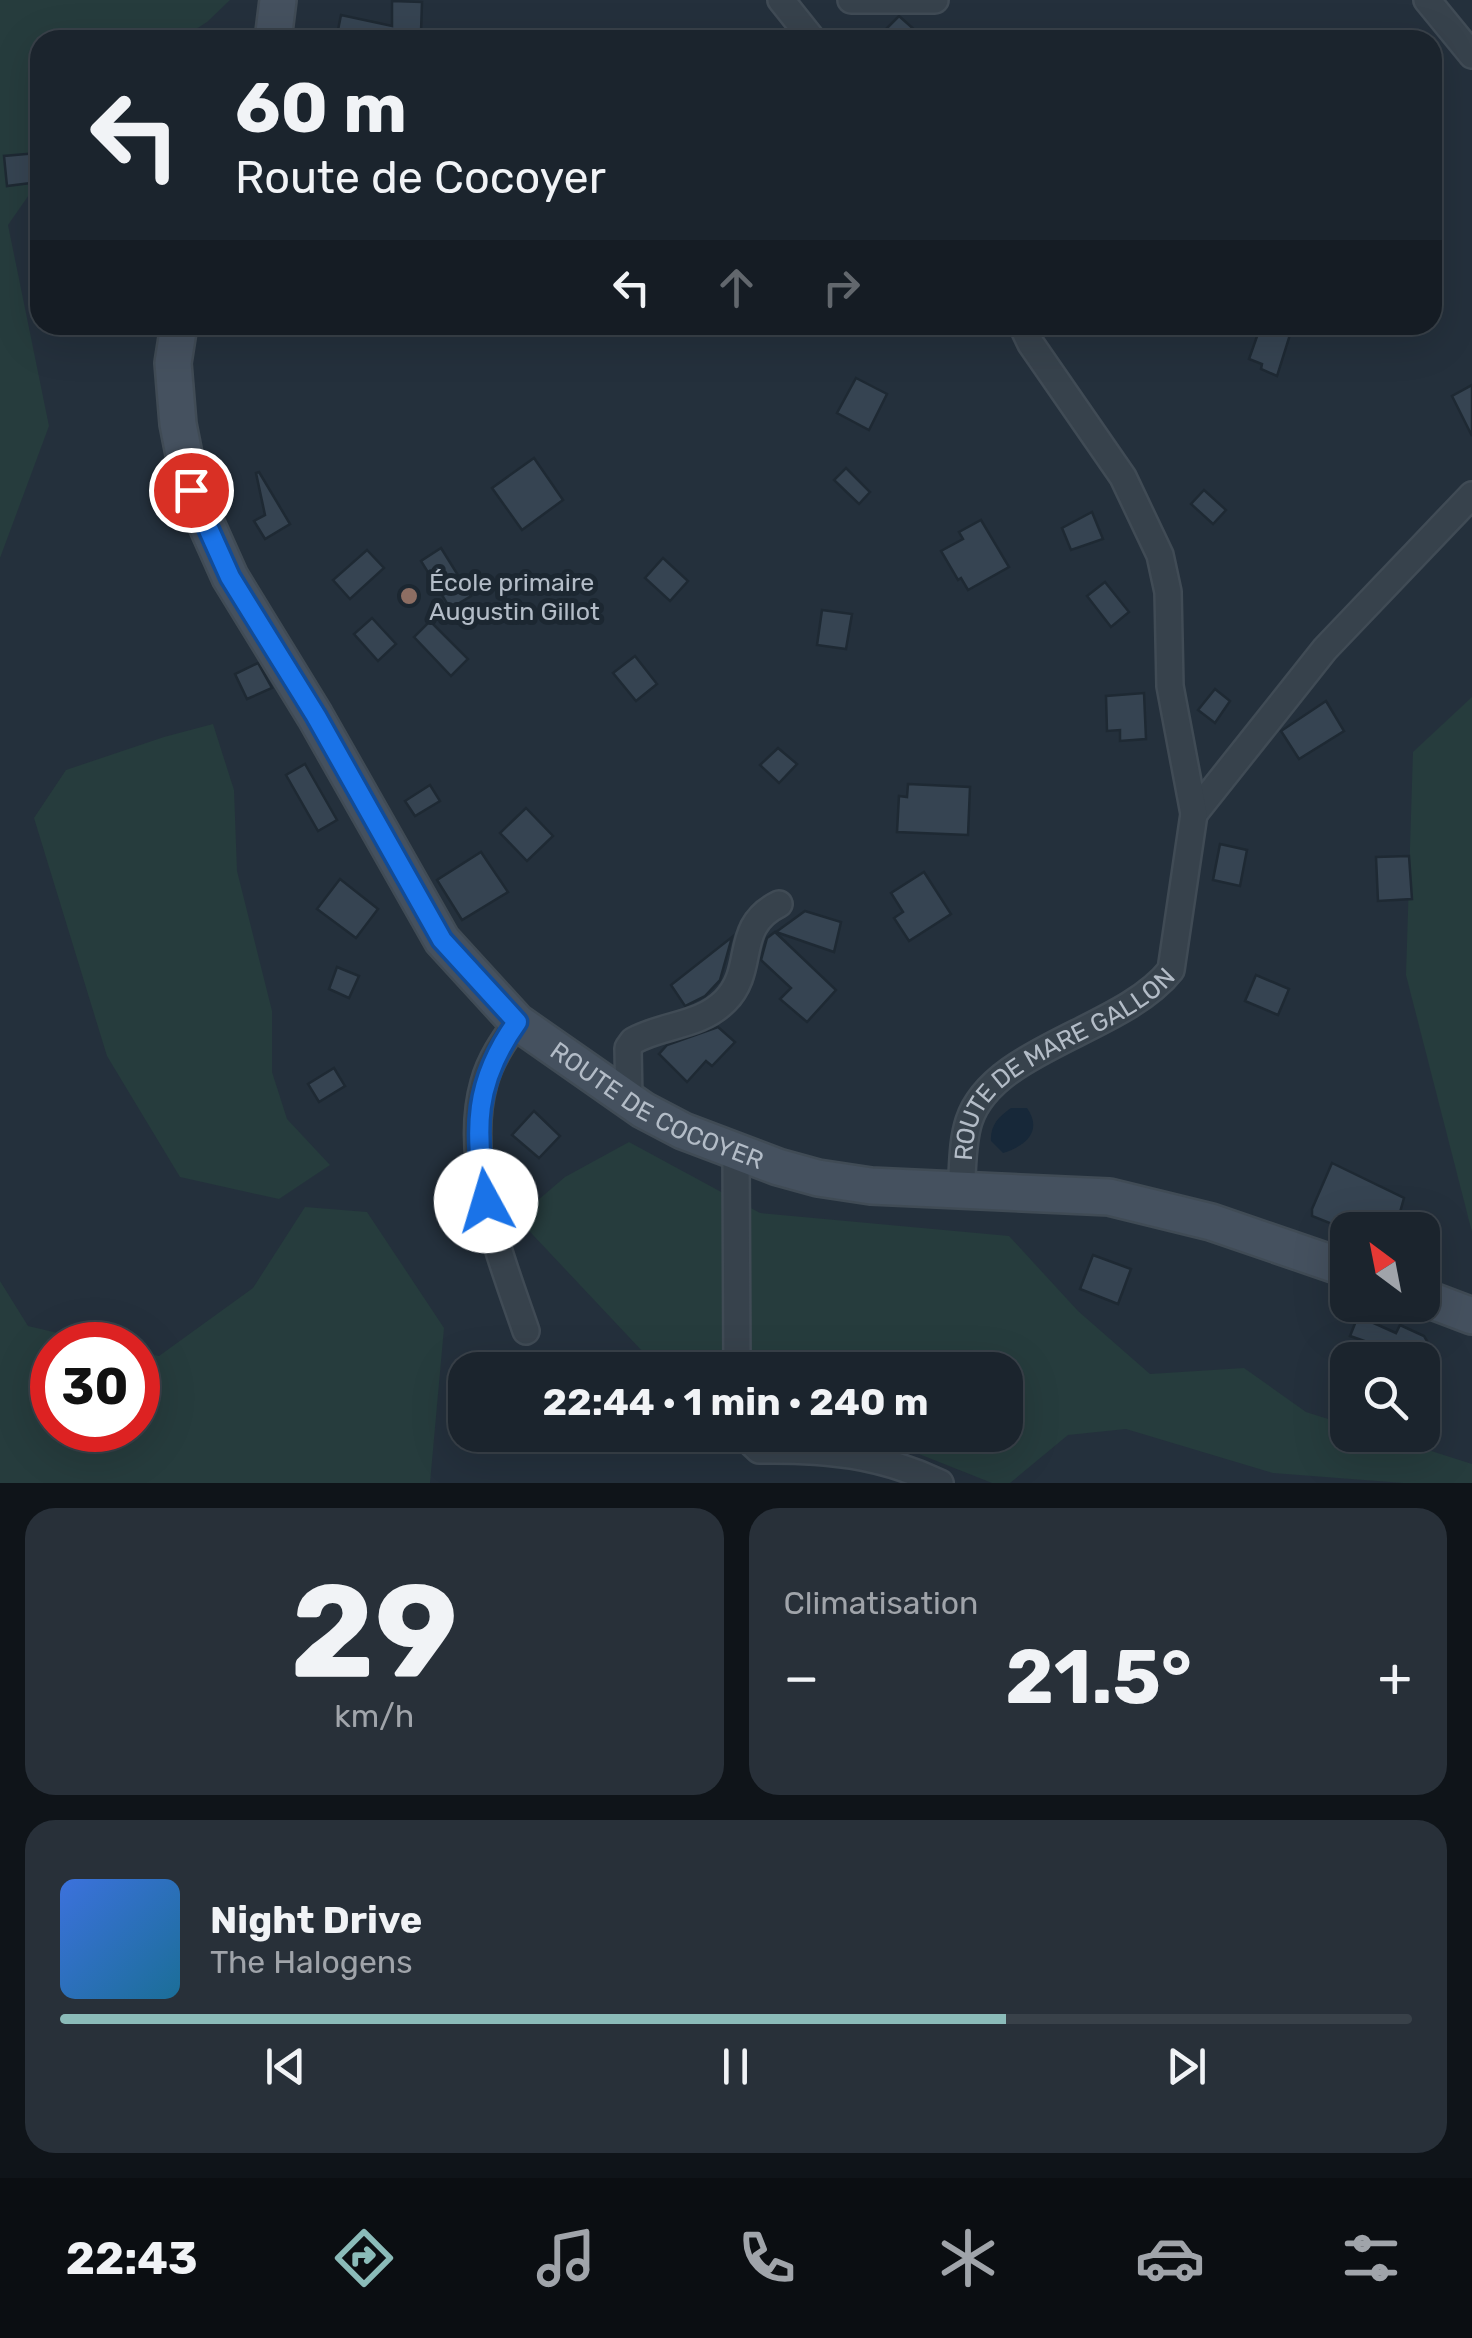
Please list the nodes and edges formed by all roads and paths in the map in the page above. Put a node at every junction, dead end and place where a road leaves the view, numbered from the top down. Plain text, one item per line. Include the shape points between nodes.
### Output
1 (278, 0) edge
2 (781, 0) edge
3 (850, 0) edge
4 (935, 0) edge
5 (1427, 0) edge
6 (275, 30) edge
7 (805, 30) edge
8 (1472, 55) edge
9 (177, 335) edge
10 (1026, 335) edge
11 (1472, 495) edge
12 (1194, 814) junction
13 (779, 904) dead end
14 (517, 1022) junction
15 (629, 1101) junction
16 (736, 1153) junction
17 (961, 1191) junction
18 (1330, 1263) edge
19 (1440, 1304) edge
20 (1472, 1316) edge
21 (526, 1330) dead end
22 (737, 1352) edge
23 (823, 1452) edge
24 (940, 1483) edge

1 - 6 main road
2 - 7 street
3 - 4 street
5 - 8 street
9 - 14 main road, ROUTE DE COCOYER via 178,424 191,490 230,577 442,940
10 - 12 street, ROUTE DE MARE GALLON via 1122,477 1160,555 1168,592 1170,686
11 - 12 street via 1325,649
12 - 17 street, ROUTE DE MARE GALLON via 1172,970 1136,1002 1023,1061 994,1084 968,1123
13 - 15 street via 749,932 739,986 721,1006 641,1036 628,1048
14 - 15 main road, ROUTE DE COCOYER
14 - 21 street via 483,1084 479,1131 490,1228
15 - 16 main road, ROUTE DE COCOYER
16 - 17 main road, ROUTE DE COCOYER via 818,1178
16 - 22 street
17 - 18 main road, ROUTE DE COCOYER via 1109,1197 1211,1222
19 - 20 main road
23 - 24 street via 866,1456

